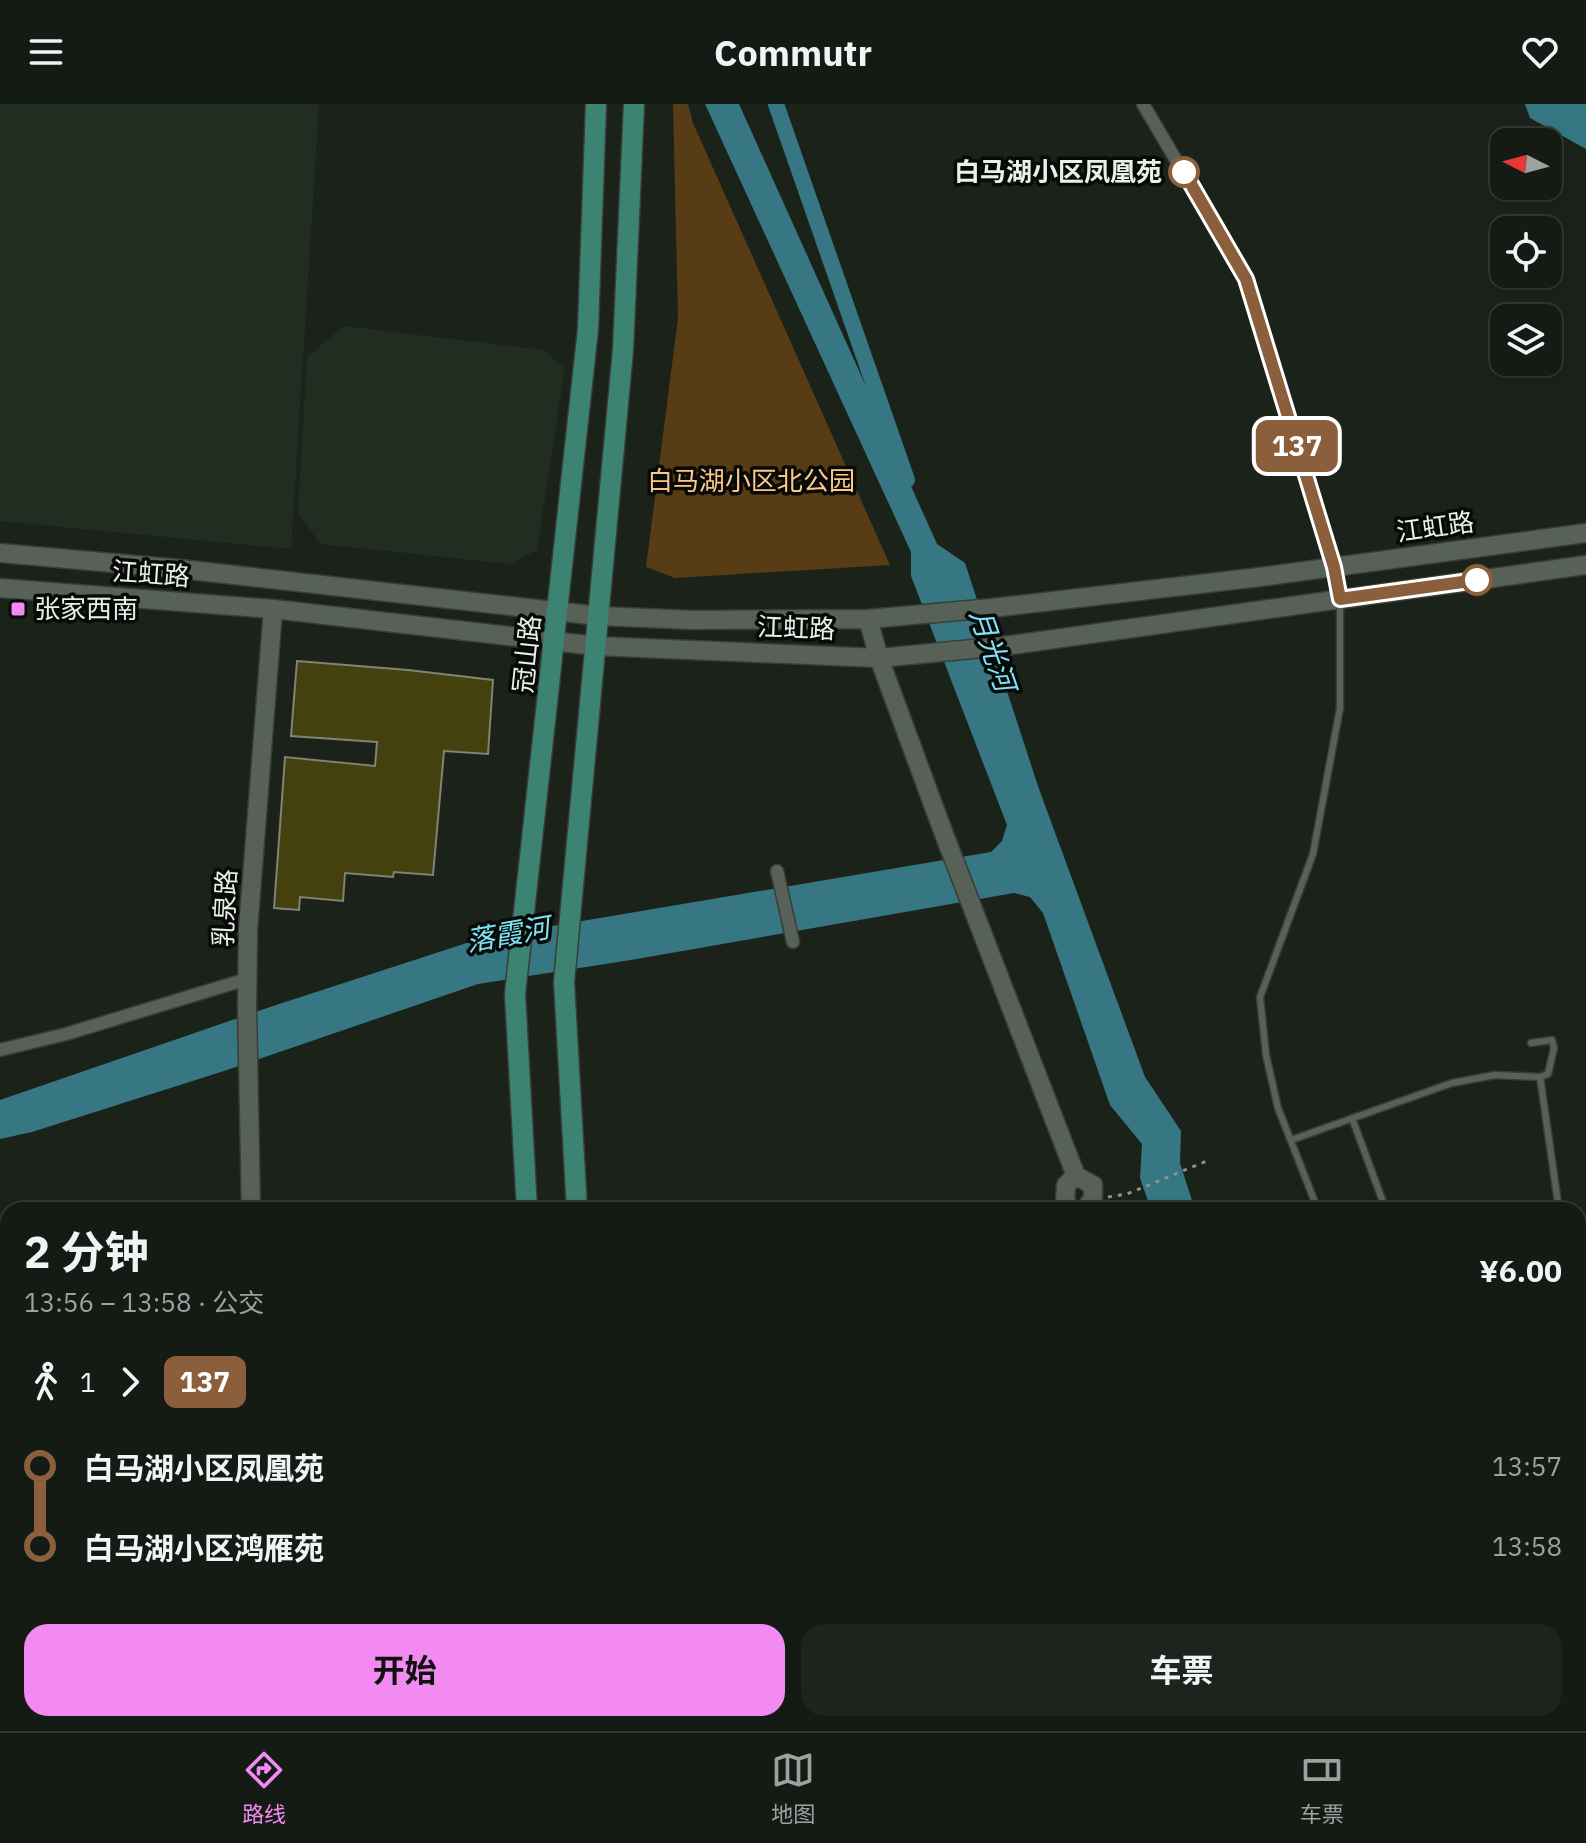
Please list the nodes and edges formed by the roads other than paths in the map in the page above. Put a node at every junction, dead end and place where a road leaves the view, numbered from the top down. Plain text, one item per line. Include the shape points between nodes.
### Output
1 (596, 104) edge
2 (634, 104) edge
3 (1143, 104) edge
4 (1586, 533) edge
5 (0, 553) edge
6 (1586, 565) edge
7 (1334, 567) junction
8 (0, 588) edge
9 (1340, 599) junction
10 (273, 609) junction
11 (557, 612) junction
12 (599, 616) junction
13 (868, 619) junction
14 (554, 640) junction
15 (596, 646) junction
16 (879, 658) junction
17 (777, 871) dead end
18 (793, 942) dead end
19 (247, 979) junction
20 (1531, 1043) dead end
21 (0, 1050) edge
22 (1540, 1077) junction
23 (1352, 1118) junction
24 (1291, 1140) junction
25 (1076, 1176) junction
26 (251, 1202) edge
27 (527, 1202) edge
28 (577, 1202) edge
29 (1065, 1202) edge
30 (1090, 1202) edge
31 (1315, 1202) edge
32 (1383, 1202) edge
33 (1558, 1202) edge

1 - 11 main road, 冠山路 via 588,329
2 - 12 main road via 623,350
3 - 7 street via 1246,279
4 - 7 main road, 江虹路
5 - 11 main road, 江虹路
6 - 9 main road, 江虹路
7 - 9 street
7 - 13 main road, 江虹路
8 - 10 main road, 江虹路
9 - 16 main road, 江虹路
9 - 24 lane via 1340,708 1313,854 1260,997 1266,1055
10 - 14 main road, 江虹路
10 - 19 main road, 乳泉路
11 - 12 main road, 江虹路
11 - 14 main road, 冠山路
12 - 13 main road, 江虹路
12 - 15 main road
13 - 16 main road
14 - 15 main road, 江虹路
14 - 27 main road, 冠山路 via 515,994
15 - 16 main road, 江虹路
15 - 28 main road via 564,982
16 - 25 main road
17 - 18 street
19 - 21 street
19 - 26 main road, 乳泉路
20 - 22 lane via 1552,1040 1548,1074
22 - 23 lane via 1495,1075 1452,1083
22 - 33 lane
23 - 24 lane
23 - 32 lane
24 - 31 lane
25 - 29 main road via 1066,1185
25 - 30 main road via 1093,1185

